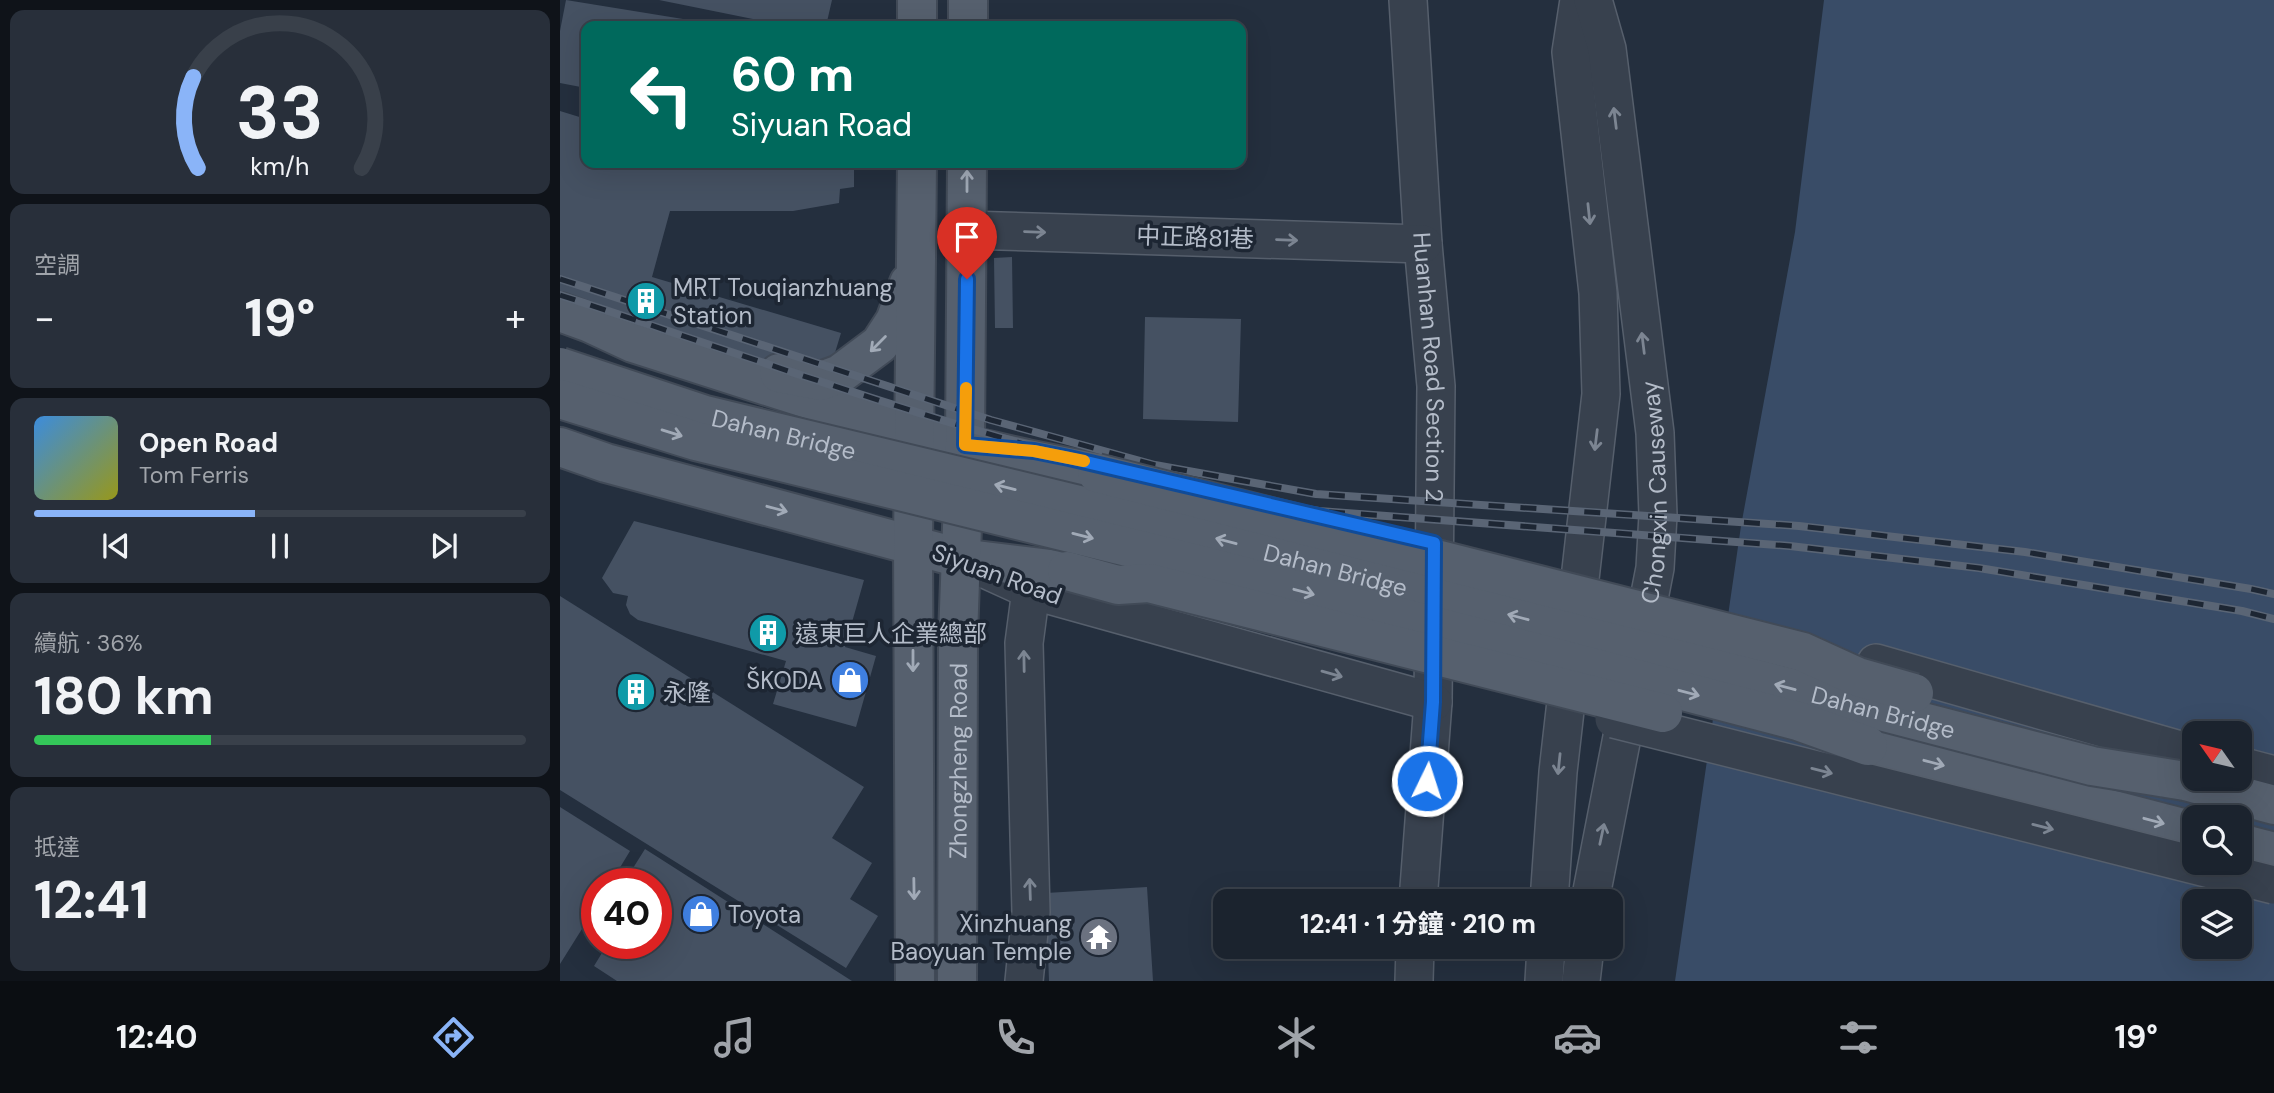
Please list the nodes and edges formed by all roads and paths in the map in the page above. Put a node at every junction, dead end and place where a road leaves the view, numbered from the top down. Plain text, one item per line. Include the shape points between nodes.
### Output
1 (917, 0) edge
2 (968, 0) edge
3 (1408, 0) edge
4 (1579, 0) edge
5 (1593, 0) edge
6 (917, 21) edge
7 (968, 21) edge
8 (917, 168) edge
9 (967, 168) edge
10 (967, 230) junction
11 (1423, 244) junction
12 (917, 261) junction
13 (575, 317) edge
14 (633, 343) junction
15 (560, 368) edge
16 (732, 375) junction
17 (560, 399) edge
18 (914, 433) junction
19 (965, 445) junction
20 (560, 447) edge
21 (606, 463) junction
22 (711, 492) junction
23 (1434, 543) junction
24 (913, 544) junction
25 (960, 558) junction
26 (1118, 585) junction
27 (1031, 590) junction
28 (1433, 702) junction
29 (1868, 746) junction
30 (2182, 766) edge
31 (2182, 768) edge
32 (2252, 769) edge
33 (2274, 775) edge
34 (2244, 791) edge
35 (2274, 804) edge
36 (2182, 828) edge
37 (2252, 846) edge
38 (2274, 852) edge
39 (2274, 885) edge
40 (1419, 889) edge
41 (1550, 889) edge
42 (1592, 889) edge
43 (1415, 959) edge
44 (1545, 959) edge
45 (1584, 959) edge
46 (915, 981) edge
47 (957, 981) edge
48 (1024, 981) edge
49 (1414, 981) edge
50 (1544, 981) edge
51 (1581, 981) edge

1 - 6 main road
2 - 7 main road
3 - 11 street, Huanhan Road Section 2
4 -> 41 street, Chongxin Causeway via 1571,52 1598,293 1601,394 1558,772
42 -> 5 street, Chongxin Causeway via 1656,568 1658,515 1655,433 1608,62
8 - 12 main road, Zhongzheng Road
10 -> 9 main road, Zhongzheng Road
10 -> 11 street, 中正路81巷
10 - 19 main road, Zhongzheng Road
11 - 23 street, Huanhan Road Section 2 via 1436,386
12 -> 13 main road via 895,321 880,344 840,374 821,381
12 - 18 main road, Zhongzheng Road
13 - 14 main road
14 - 16 main road
14 - 21 main road
31 -> 15 main road, Dahan Bridge, bridge via 2092,766 1199,534 705,415
16 - 18 main road
16 - 22 main road
17 -> 29 main road, Dahan Bridge, bridge via 696,441 1209,567 1771,714
18 - 19 main road
18 - 24 main road, Zhongzheng Road
19 - 23 street via 1069,458
19 - 25 main road, Zhongzheng Road
19 - 30 main road, bridge via 1097,473 1803,652 1858,677
20 - 21 main road, Siyuan Road
21 - 22 main road, Siyuan Road
22 -> 24 main road, Siyuan Road
23 - 28 street, Huanhan Road Section 2
24 - 25 main road, Siyuan Road
24 -> 46 main road, Zhongzheng Road
25 - 26 main road, bridge via 1067,572
25 - 27 street, Siyuan Road
25 - 47 main road, Zhongzheng Road
26 - 29 main road, bridge via 1149,583 1783,744
26 -> 39 street, bridge via 1142,600
27 -> 28 street, Siyuan Road
48 -> 27 street via 1031,912 1024,643
28 - 40 street, Huanhan Road Section 2
29 -> 36 main road, Dahan Bridge
32 - 33 street
34 - 35 main road, Dahan Bridge
37 - 38 main road
43 - 49 street
44 - 50 street
45 - 51 street

